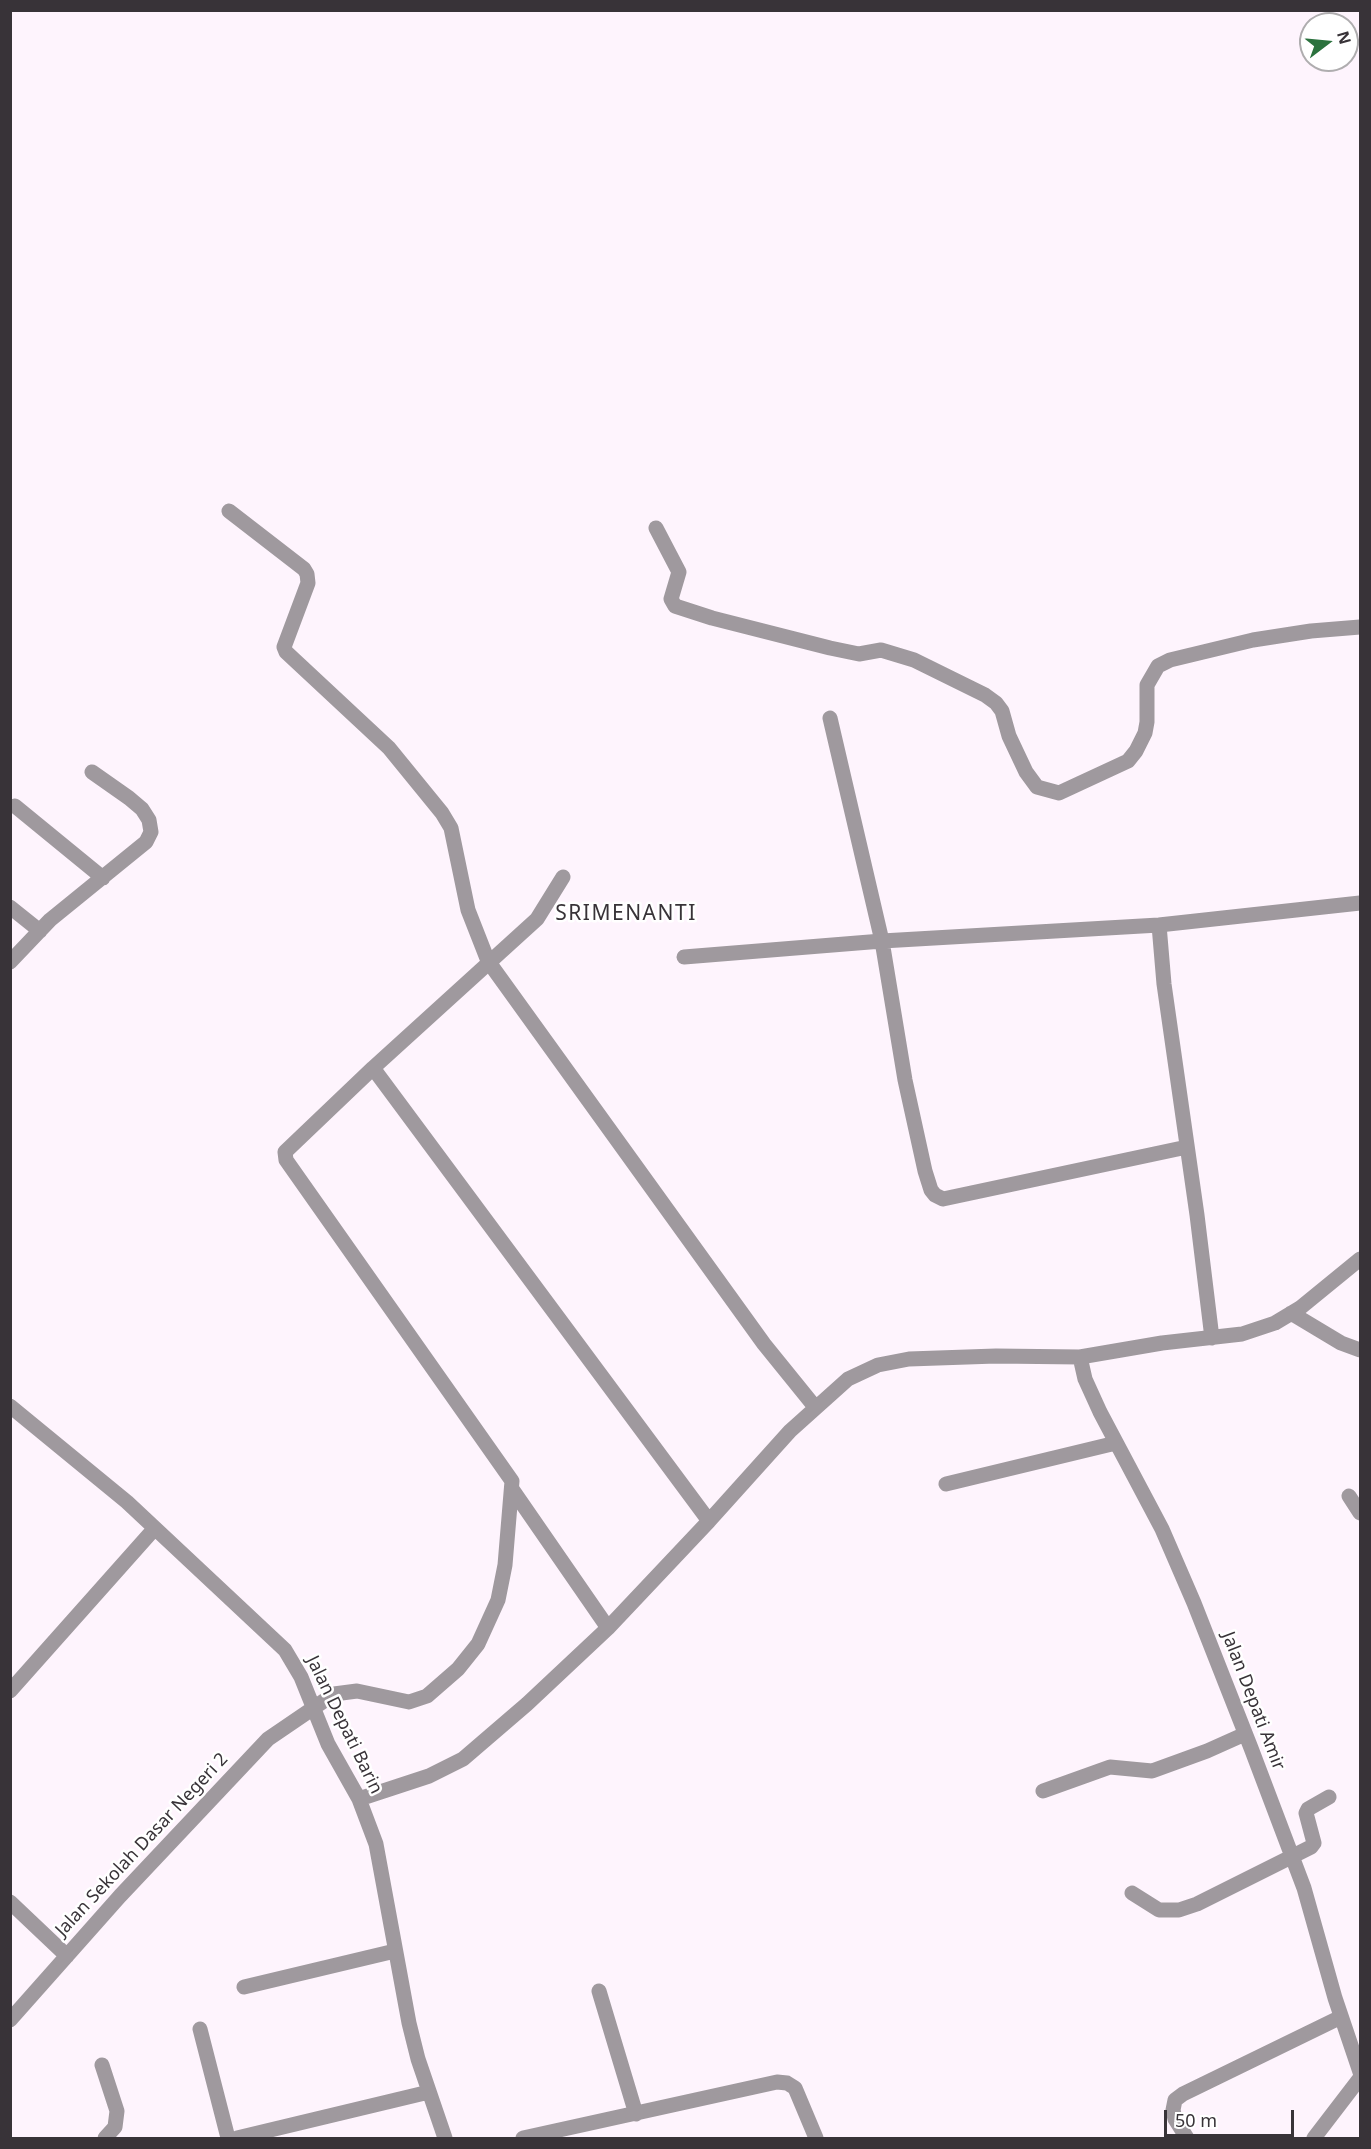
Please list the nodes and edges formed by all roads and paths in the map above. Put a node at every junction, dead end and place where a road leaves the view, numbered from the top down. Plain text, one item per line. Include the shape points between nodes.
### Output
1 (229, 511) dead end
2 (656, 528) dead end
3 (1360, 627) edge
4 (830, 718) dead end
5 (92, 772) dead end
6 (15, 806) dead end
7 (563, 877) dead end
8 (104, 878) junction
9 (1360, 903) edge
10 (10, 908) edge
11 (1159, 925) junction
12 (40, 931) junction
13 (882, 941) junction
14 (684, 957) dead end
15 (488, 961) junction
16 (10, 962) edge
17 (374, 1068) junction
18 (1187, 1147) junction
19 (1360, 1259) edge
20 (1291, 1313) junction
21 (1212, 1338) junction
22 (1360, 1350) edge
23 (1080, 1357) junction
24 (10, 1406) edge
25 (815, 1407) junction
26 (1116, 1443) junction
27 (946, 1484) dead end
28 (512, 1489) junction
29 (1349, 1496) dead end
30 (1360, 1513) edge
31 (709, 1521) junction
32 (155, 1528) junction
33 (608, 1628) junction
34 (10, 1691) edge
35 (313, 1709) junction
36 (1245, 1734) junction
37 (1043, 1791) dead end
38 (1329, 1797) dead end
39 (359, 1799) junction
40 (1292, 1857) junction
41 (1132, 1893) dead end
42 (10, 1902) edge
43 (395, 1950) junction
44 (67, 1956) junction
45 (244, 1987) dead end
46 (599, 1991) dead end
47 (1341, 2017) junction
48 (10, 2020) edge
49 (201, 2029) dead end
50 (102, 2065) dead end
51 (1360, 2072) edge
52 (1360, 2078) edge
53 (429, 2092) junction
54 (636, 2114) junction
55 (105, 2139) edge
56 (228, 2139) edge
57 (237, 2139) edge
58 (445, 2139) edge
59 (523, 2139) edge
60 (816, 2139) edge
61 (1187, 2139) edge
62 (1314, 2139) edge

1 - 15 street via 304,568 308,583 284,647 286,652 389,748 442,813 451,828 468,910
2 - 3 street via 679,572 671,599 675,606 840,650 859,654 881,650 914,660 996,703 1026,772 1037,787 1059,793 1128,761 1136,751 1145,733 1148,685 1158,666 1253,640
4 - 13 street
5 - 8 street via 136,804 149,820 151,832 146,842
6 - 8 street
7 - 15 street via 537,919
8 - 12 street
9 - 11 street
10 - 12 street
11 - 13 street
11 - 18 street
12 - 16 street
13 - 14 street
13 - 18 street via 905,1080 934,1195 943,1198
15 - 17 street
15 - 25 street via 764,1344
17 - 28 street via 286,1149 285,1157 508,1473
17 - 31 street
18 - 21 street
19 - 20 street
20 - 21 street via 1242,1334
20 - 22 street
21 - 23 street
23 - 25 street via 909,1359 878,1365 848,1379
23 - 26 street, Jalan Depati Amir via 1085,1378
24 - 32 street, Jalan Depati Barin
25 - 31 street
26 - 27 street
26 - 36 street, Jalan Depati Amir via 1162,1529
28 - 33 street
28 - 35 street, Jalan Sekolah Dasar Negeri 2 via 498,1600 478,1644 458,1669 441,1685 409,1702 357,1691 342,1692
29 - 30 street
31 - 33 street
32 - 34 street
32 - 35 street, Jalan Depati Barin via 285,1650
33 - 39 street via 463,1759 429,1776
35 - 39 street, Jalan Depati Barin
35 - 44 street, Jalan Sekolah Dasar Negeri 2 via 268,1739
36 - 37 street via 1152,1771 1110,1767
36 - 40 street, Jalan Depati Amir
38 - 40 street via 1308,1809 1313,1844
39 - 43 street, Jalan Depati Barin via 376,1844
40 - 41 street via 1179,1910 1159,1910
40 - 47 street, Jalan Depati Amir
42 - 44 street
43 - 45 street
43 - 53 street, Jalan Depati Barin via 409,2023
44 - 48 street, Jalan Sekolah Dasar Negeri 2
46 - 54 street
47 - 51 street, Jalan Depati Amir
47 - 61 street via 1179,2097 1173,2110
49 - 56 street
50 - 55 street via 117,2111 115,2127
52 - 62 street
53 - 57 street
53 - 58 street, Jalan Depati Barin
54 - 59 street
54 - 60 street via 782,2082 795,2088

